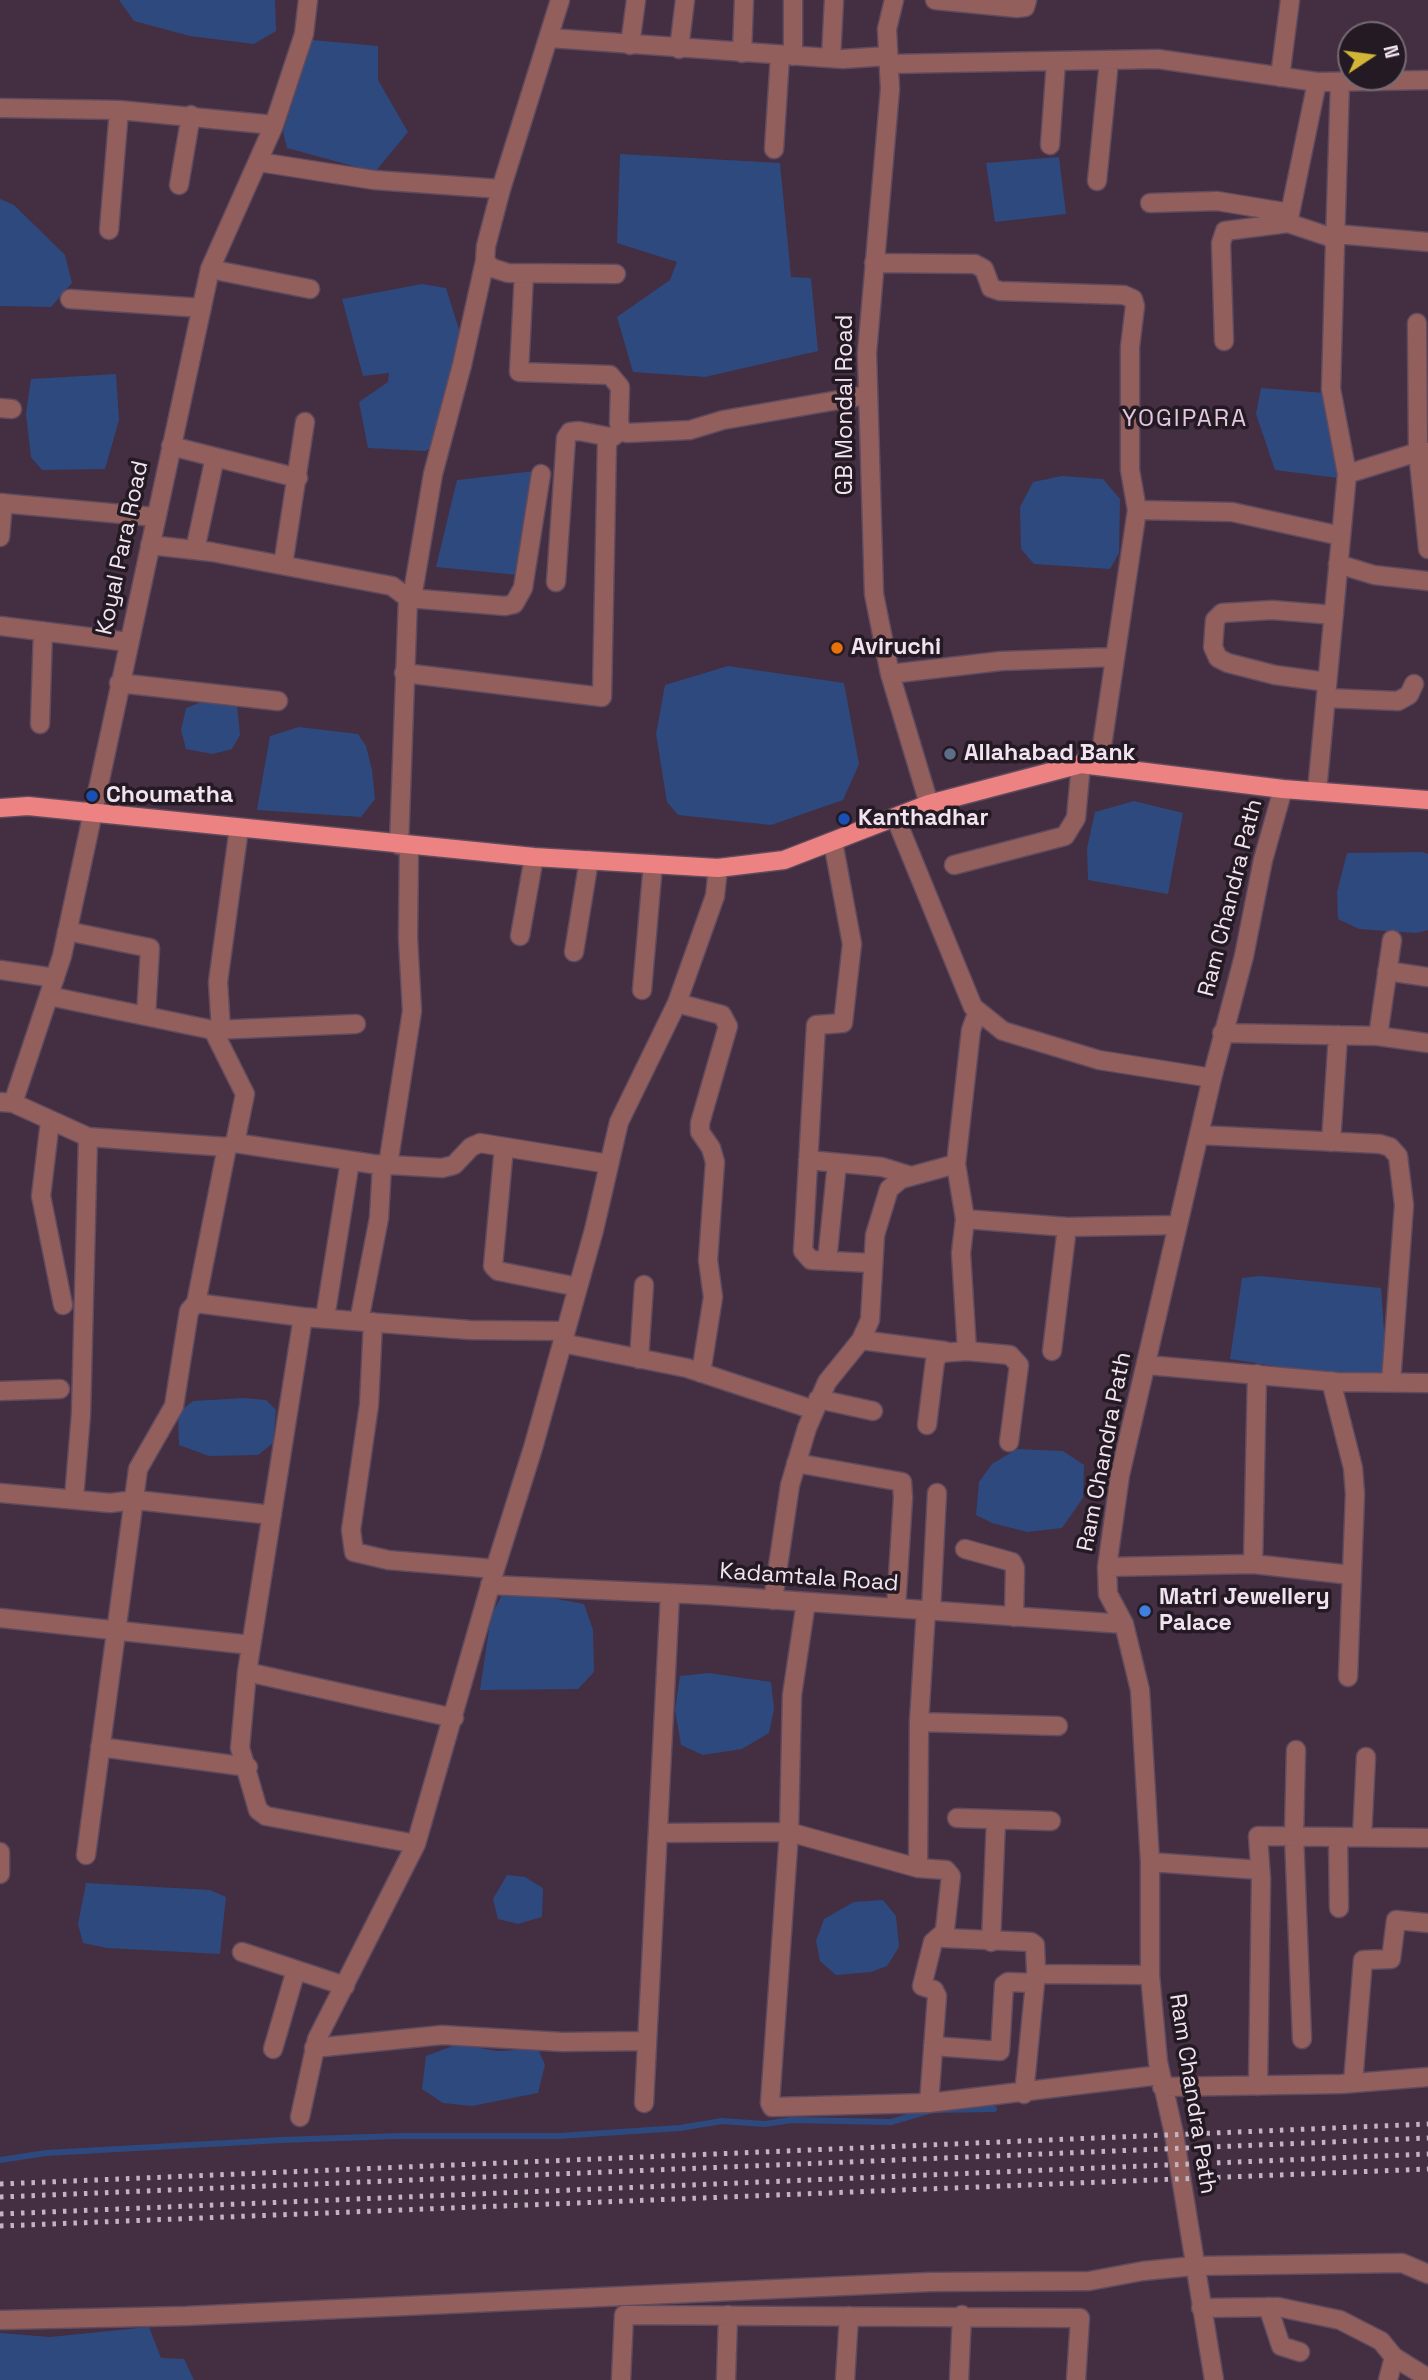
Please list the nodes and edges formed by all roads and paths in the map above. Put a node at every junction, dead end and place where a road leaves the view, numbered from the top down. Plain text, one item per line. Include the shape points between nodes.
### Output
1 (308, 0) edge
2 (560, 0) edge
3 (636, 0) edge
4 (685, 0) edge
5 (744, 0) edge
6 (793, 0) edge
7 (834, 0) edge
8 (894, 0) edge
9 (935, 0) edge
10 (1027, 0) edge
11 (1290, 0) edge
12 (550, 38) junction
13 (630, 44) junction
14 (678, 49) junction
15 (742, 53) junction
16 (787, 56) junction
17 (831, 58) junction
18 (889, 60) junction
19 (1110, 61) junction
20 (1056, 62) junction
21 (1280, 77) junction
22 (1407, 80) edge
23 (1428, 80) edge
24 (1317, 82) junction
25 (1337, 82) edge
26 (1340, 91) edge
27 (0, 108) edge
28 (119, 110) junction
29 (191, 115) junction
30 (274, 125) junction
31 (1050, 145) dead end
32 (774, 149) dead end
33 (259, 162) junction
34 (1097, 181) dead end
35 (179, 185) dead end
36 (501, 189) junction
37 (1150, 203) dead end
38 (1289, 218) junction
39 (108, 230) dead end
40 (1336, 238) junction
41 (1428, 242) edge
42 (485, 261) junction
43 (874, 263) junction
44 (210, 270) junction
45 (524, 274) junction
46 (616, 274) dead end
47 (310, 289) dead end
48 (70, 299) dead end
49 (202, 308) junction
50 (1417, 323) dead end
51 (1224, 341) dead end
52 (867, 395) junction
53 (305, 422) dead end
54 (616, 433) junction
55 (171, 446) junction
56 (1423, 452) edge
57 (215, 457) junction
58 (541, 474) dead end
59 (1347, 474) junction
60 (298, 478) junction
61 (2, 503) edge
62 (1136, 510) junction
63 (155, 517) junction
64 (1341, 536) junction
65 (0, 537) edge
66 (149, 545) junction
67 (195, 550) junction
68 (1428, 550) edge
69 (283, 565) junction
70 (1338, 565) junction
71 (556, 582) dead end
72 (1428, 582) edge
73 (410, 597) junction
74 (1334, 615) junction
75 (0, 626) edge
76 (43, 631) junction
77 (128, 642) junction
78 (1115, 657) junction
79 (404, 673) junction
80 (890, 674) junction
81 (119, 683) junction
82 (1414, 684) dead end
83 (1327, 690) junction
84 (278, 701) dead end
85 (40, 724) dead end
86 (1081, 764) junction
87 (1099, 765) junction
88 (1283, 789) junction
89 (1317, 791) junction
90 (1428, 800) edge
91 (929, 804) junction
92 (0, 808) edge
93 (92, 813) junction
94 (896, 819) junction
95 (239, 828) junction
96 (833, 842) junction
97 (404, 846) junction
98 (534, 857) junction
99 (589, 860) junction
100 (653, 864) junction
101 (954, 865) dead end
102 (718, 867) junction
103 (67, 931) junction
104 (520, 936) dead end
105 (1392, 940) dead end
106 (574, 952) dead end
107 (0, 970) edge
108 (1387, 971) junction
109 (1428, 977) edge
110 (55, 978) junction
111 (642, 990) dead end
112 (49, 996) junction
113 (677, 1003) junction
114 (978, 1011) junction
115 (146, 1016) junction
116 (356, 1024) dead end
117 (217, 1030) junction
118 (1222, 1033) junction
119 (1338, 1035) junction
120 (1378, 1036) junction
121 (1428, 1043) edge
122 (1212, 1078) junction
123 (6, 1102) edge
124 (50, 1121) junction
125 (1199, 1135) junction
126 (88, 1137) junction
127 (1331, 1142) junction
128 (231, 1145) junction
129 (504, 1147) junction
130 (808, 1160) junction
131 (350, 1161) junction
132 (837, 1163) junction
133 (609, 1164) junction
134 (956, 1164) junction
135 (385, 1165) junction
136 (912, 1176) junction
137 (965, 1219) junction
138 (1178, 1225) junction
139 (1067, 1227) junction
140 (827, 1261) junction
141 (871, 1263) junction
142 (644, 1285) dead end
143 (578, 1287) junction
144 (197, 1303) junction
145 (63, 1305) dead end
146 (303, 1317) junction
147 (325, 1318) junction
148 (366, 1322) junction
149 (564, 1337) junction
150 (861, 1340) junction
151 (945, 1351) junction
152 (967, 1351) junction
153 (1052, 1351) dead end
154 (639, 1359) junction
155 (1147, 1366) junction
156 (701, 1373) junction
157 (1257, 1374) junction
158 (1331, 1381) junction
159 (1391, 1382) junction
160 (1428, 1383) edge
161 (60, 1389) dead end
162 (0, 1391) edge
163 (816, 1405) junction
164 (873, 1411) dead end
165 (927, 1425) dead end
166 (1009, 1443) dead end
167 (796, 1463) junction
168 (0, 1493) edge
169 (937, 1493) dead end
170 (74, 1498) junction
171 (136, 1500) junction
172 (272, 1515) junction
173 (965, 1549) dead end
174 (1253, 1564) junction
175 (1107, 1567) junction
176 (1350, 1575) junction
177 (492, 1577) junction
178 (670, 1594) junction
179 (773, 1600) junction
180 (806, 1602) junction
181 (896, 1608) junction
182 (928, 1610) junction
183 (1014, 1616) junction
184 (0, 1618) edge
185 (1124, 1624) junction
186 (115, 1630) junction
187 (251, 1646) junction
188 (247, 1672) junction
189 (1348, 1677) dead end
190 (454, 1718) junction
191 (919, 1722) junction
192 (1058, 1726) dead end
193 (100, 1747) junction
194 (1296, 1750) dead end
195 (1366, 1757) dead end
196 (248, 1767) junction
197 (957, 1818) dead end
198 (996, 1820) junction
199 (1051, 1821) dead end
200 (789, 1832) junction
201 (659, 1833) junction
202 (1294, 1835) junction
203 (1338, 1836) junction
204 (1362, 1838) junction
205 (1428, 1838) edge
206 (416, 1844) junction
207 (0, 1852) edge
208 (86, 1855) dead end
209 (1150, 1862) junction
210 (918, 1868) junction
211 (1260, 1870) junction
212 (0, 1874) edge
213 (1339, 1908) dead end
214 (1428, 1923) edge
215 (942, 1934) junction
216 (991, 1942) junction
217 (243, 1952) dead end
218 (296, 1970) junction
219 (1150, 1975) junction
220 (1035, 1977) junction
221 (345, 1986) junction
222 (1302, 2039) dead end
223 (647, 2041) junction
224 (933, 2046) junction
225 (314, 2048) junction
226 (273, 2049) dead end
227 (1428, 2077) edge
228 (1161, 2081) junction
229 (1353, 2083) junction
230 (1258, 2086) junction
231 (1024, 2094) junction
232 (644, 2103) dead end
233 (929, 2103) junction
234 (300, 2117) dead end
235 (1195, 2266) junction
236 (1428, 2274) edge
237 (624, 2294) junction
238 (1268, 2307) junction
239 (1201, 2308) junction
240 (624, 2315) junction
241 (729, 2315) junction
242 (962, 2315) junction
243 (849, 2316) junction
244 (0, 2320) edge
245 (1300, 2352) dead end
246 (1394, 2357) junction
247 (1428, 2378) edge
248 (621, 2380) edge
249 (726, 2380) edge
250 (845, 2380) edge
251 (959, 2380) edge
252 (1076, 2380) edge
253 (1214, 2380) edge
254 (1388, 2380) edge

1 - 30 street, Koyal Para Road via 303,34
2 - 12 street
3 - 13 street
4 - 14 street
5 - 15 street
6 - 16 street
7 - 17 street
8 - 18 street, GB Mondal Road via 887,29
9 - 10 street via 1017,8 1025,7
11 - 21 street
12 - 13 street
12 - 36 street
13 - 14 street
14 - 15 street
15 - 16 street
16 - 17 street
16 - 32 street
17 - 18 street
18 - 20 street
18 - 43 street, GB Mondal Road
19 - 20 street
19 - 21 street via 1158,60
19 - 34 street
20 - 31 street
21 - 24 street
22 - 23 street
24 - 25 street
24 - 38 street
26 - 40 street
27 - 28 street
28 - 29 street
28 - 39 street
29 - 30 street
29 - 35 street
30 - 33 street, Koyal Para Road
33 - 36 street via 374,180
33 - 44 street, Koyal Para Road
36 - 42 street
37 - 38 street via 1217,201
38 - 40 street
38 - 51 street via 1225,231 1221,243
40 - 41 street
40 - 59 street via 1331,389
42 - 45 street via 492,268
42 - 73 street via 433,474
43 - 52 street, GB Mondal Road
43 - 62 street via 975,264 985,269 991,288 1000,291 1133,299 1130,471
44 - 47 street
44 - 49 street, Koyal Para Road
45 - 46 street
45 - 54 street via 519,372 610,375 620,387
48 - 49 street
49 - 55 street, Koyal Para Road
50 - 56 street
52 - 54 street via 690,430
52 - 80 street, GB Mondal Road via 874,594
53 - 60 street
54 - 71 street via 579,431 566,438
54 - 79 street via 607,441 602,697
55 - 57 street
55 - 63 street, Koyal Para Road
56 - 59 street
56 - 68 street
57 - 60 street
57 - 67 street
58 - 73 street via 523,588 514,604
59 - 64 street
60 - 69 street
61 - 63 street
61 - 65 street
62 - 64 street via 1232,512
62 - 78 street
63 - 66 street, Koyal Para Road
64 - 70 street
66 - 67 street
66 - 77 street, Koyal Para Road
67 - 69 street
69 - 73 street via 392,586
70 - 72 street
70 - 74 street
73 - 79 street
74 - 83 street
74 - 83 street via 1272,610 1222,613 1216,620 1213,647 1218,658 1228,663
75 - 76 street
76 - 77 street
76 - 85 street
77 - 81 street, Koyal Para Road
78 - 80 street via 1001,661
78 - 87 street
79 - 97 street
80 - 91 street, GB Mondal Road
81 - 84 street
81 - 93 street, Koyal Para Road
82 - 83 street via 1409,695 1398,701
83 - 89 street
86 - 87 main road
86 - 91 main road
86 - 101 street via 1076,818 1065,836
87 - 88 main road
88 - 89 main road
88 - 118 street, Ram Chandra Path
89 - 90 main road
91 - 94 main road
92 - 93 main road via 28,806
93 - 95 main road
93 - 103 street, Koyal Para Road
94 - 96 main road
94 - 114 street
95 - 97 main road
95 - 117 street via 220,960
96 - 102 main road via 784,860
96 - 130 street via 852,944 843,1023 816,1025
97 - 98 main road
97 - 135 street via 412,1011
98 - 99 main road
98 - 104 street
99 - 100 main road
99 - 106 street
100 - 102 main road
100 - 111 street
102 - 113 street via 715,896
103 - 110 street, Koyal Para Road
103 - 115 street via 150,948
105 - 108 street
107 - 110 street
108 - 109 street
108 - 120 street
110 - 112 street, Koyal Para Road
112 - 115 street
112 - 123 street, Koyal Para Road
113 - 133 street via 619,1122
113 - 156 street via 722,1015 728,1026 700,1123 715,1162 708,1260 713,1297
114 - 122 street via 1003,1031 1098,1060
114 - 134 street via 971,1030
115 - 117 street
116 - 117 street
117 - 128 street via 245,1094
118 - 119 street
118 - 122 street, Ram Chandra Path
119 - 120 street
119 - 127 street
120 - 121 street
122 - 125 street, Ram Chandra Path
123 - 124 street
124 - 126 street
124 - 145 street via 41,1196
125 - 127 street
125 - 138 street, Ram Chandra Path
126 - 128 street
126 - 170 street
127 - 159 street via 1390,1147 1402,1166 1404,1205
128 - 131 street
128 - 144 street
129 - 133 street
129 - 135 street via 480,1143 454,1166 442,1168
129 - 143 street via 493,1266 498,1271
130 - 132 street
130 - 140 street via 803,1251 811,1260
131 - 135 street
131 - 147 street
132 - 136 street via 881,1167
132 - 140 street
133 - 143 street
134 - 136 street
134 - 137 street
135 - 148 street
136 - 141 street via 889,1189
137 - 139 street
137 - 152 street via 961,1254
138 - 139 street
138 - 155 street, Ram Chandra Path
139 - 153 street
140 - 141 street
141 - 150 street via 870,1320
142 - 154 street
143 - 149 street
144 - 146 street
144 - 171 street via 189,1311 174,1406 138,1469
146 - 147 street
146 - 172 street
147 - 148 street
148 - 149 street
148 - 177 street, Kadamtala Road via 369,1405 351,1530 354,1552
149 - 154 street
149 - 177 street
150 - 151 street
150 - 163 street via 827,1382
151 - 152 street
151 - 165 street via 935,1362
152 - 166 street via 1010,1355 1019,1366
154 - 156 street
155 - 157 street
155 - 175 street, Ram Chandra Path via 1120,1475
156 - 163 street
157 - 158 street
157 - 174 street
158 - 159 street
158 - 176 street via 1353,1468
159 - 160 street
161 - 162 street
163 - 164 street
163 - 167 street
167 - 179 street
167 - 181 street via 901,1482
168 - 170 street
169 - 182 street
170 - 171 street via 110,1503
171 - 172 street
171 - 186 street
172 - 187 street
173 - 183 street via 1012,1562
174 - 175 street
174 - 176 street
175 - 185 street, Ram Chandra Path via 1108,1594
176 - 189 street
177 - 178 street, Kadamtala Road
177 - 190 street
178 - 179 street, Kadamtala Road
178 - 201 street
179 - 180 street, Kadamtala Road
180 - 181 street, Kadamtala Road
180 - 200 street via 792,1695
181 - 182 street, Kadamtala Road
182 - 183 street, Kadamtala Road
182 - 191 street
183 - 185 street, Kadamtala Road
184 - 186 street
185 - 209 street, Ram Chandra Path via 1140,1690
186 - 187 street
186 - 193 street
187 - 188 street
188 - 190 street
188 - 196 street via 240,1748
190 - 206 street
191 - 192 street
191 - 210 street
193 - 196 street
193 - 208 street
194 - 202 street
195 - 204 street
196 - 206 street via 258,1810 265,1816
197 - 198 street
198 - 199 street
198 - 216 street
200 - 201 street
200 - 210 street
200 - 233 street via 770,2103 777,2109
201 - 223 street
202 - 203 street
202 - 211 street via 1258,1836
202 - 222 street
203 - 204 street
203 - 213 street
204 - 205 street
206 - 221 street
207 - 212 street
209 - 211 street
209 - 219 street, Ram Chandra Path
210 - 215 street via 950,1872
211 - 230 street
214 - 229 street via 1396,1920 1391,1959 1363,1960
215 - 216 street via 947,1940
215 - 224 street via 933,1942 922,1986 937,1996
216 - 220 street via 1034,1943
217 - 218 street
218 - 221 street
218 - 226 street
219 - 220 street
219 - 228 street, Ram Chandra Path
220 - 224 street via 1004,1985 1000,2051
220 - 231 street
221 - 225 street
223 - 225 street via 442,2035
223 - 232 street
224 - 233 street
225 - 234 street
227 - 229 street
228 - 230 street
228 - 231 street
228 - 235 street, Ram Chandra Path
229 - 230 street
231 - 233 street
235 - 236 street via 1402,2263
235 - 237 street via 1089,2281
235 - 239 street, Ram Chandra Path
237 - 240 street
237 - 244 street via 186,2316
238 - 239 street
238 - 245 street via 1281,2346
238 - 246 street via 1340,2320 1381,2341
239 - 253 street, Ram Chandra Path
240 - 241 street
240 - 248 street
241 - 243 street
241 - 249 street
242 - 243 street
242 - 251 street
242 - 252 street via 1080,2318
243 - 250 street
246 - 247 street
246 - 254 street

